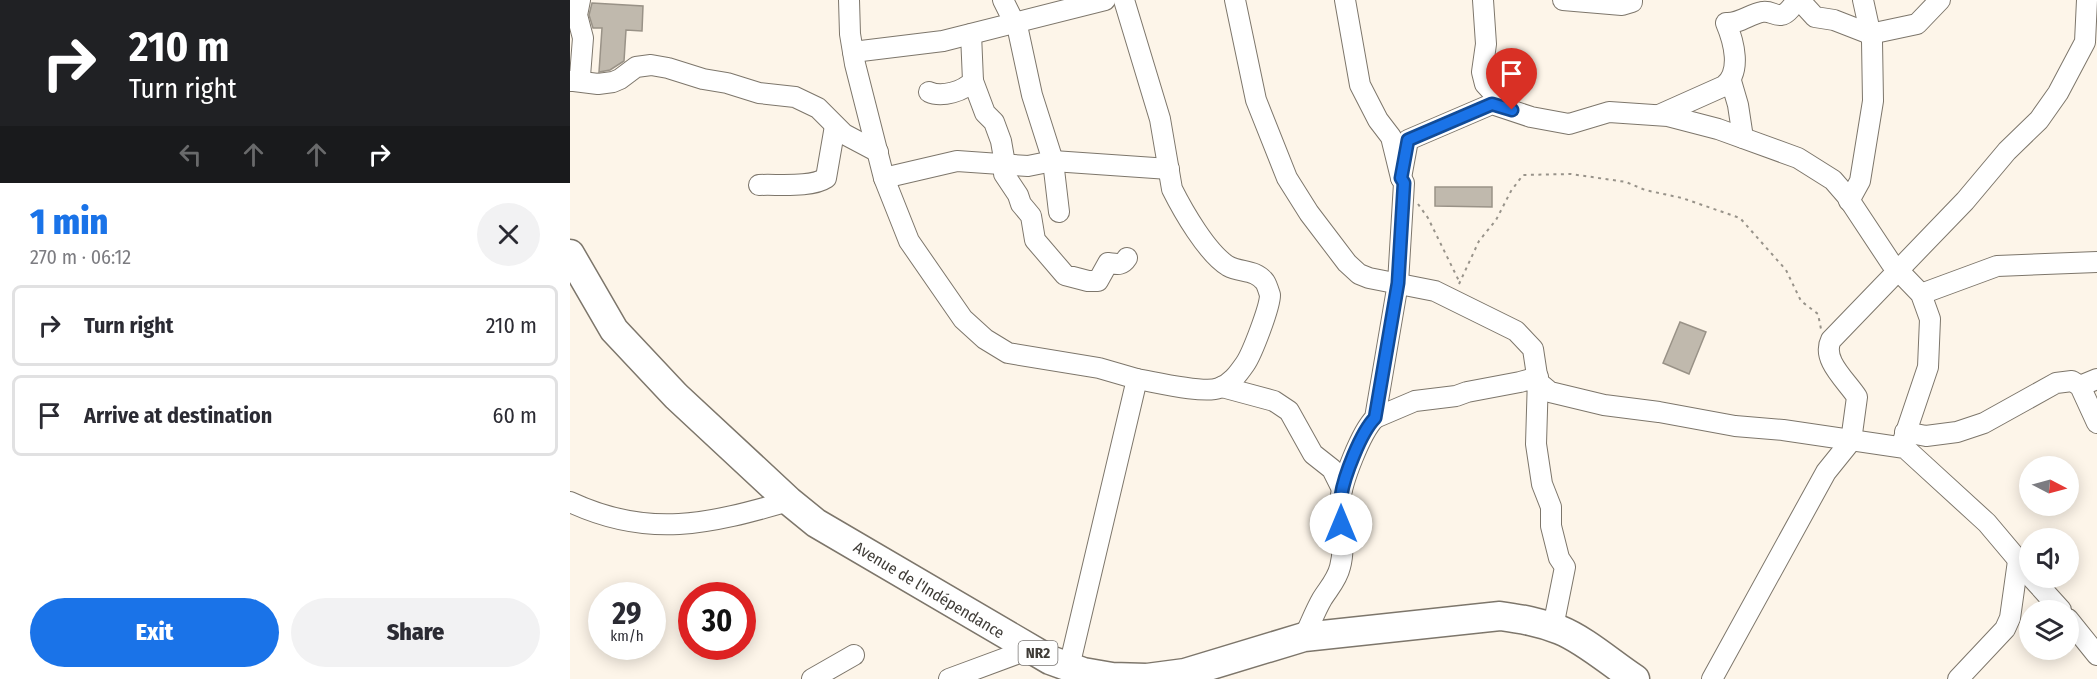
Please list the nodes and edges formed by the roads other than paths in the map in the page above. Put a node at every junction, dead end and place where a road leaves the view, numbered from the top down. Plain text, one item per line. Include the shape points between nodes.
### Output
1 (580, 0) edge
2 (849, 0) edge
3 (1002, 0) edge
4 (1105, 0) edge
5 (1124, 0) edge
6 (1235, 0) edge
7 (1345, 0) edge
8 (1563, 0) edge
9 (1632, 0) edge
10 (1863, 0) edge
11 (1940, 0) edge
12 (2087, 0) edge
13 (1489, 1) edge
14 (1014, 22) junction
15 (971, 34) junction
16 (1870, 34) junction
17 (853, 52) junction
18 (572, 81) edge
19 (973, 81) junction
20 (1731, 81) junction
21 (929, 92) dead end
22 (1492, 104) junction
23 (1659, 115) junction
24 (835, 126) junction
25 (1386, 130) junction
26 (1411, 138) junction
27 (1743, 138) junction
28 (878, 152) junction
29 (1053, 161) junction
30 (1005, 164) junction
31 (1169, 169) junction
32 (884, 178) junction
33 (1402, 181) junction
34 (759, 185) dead end
35 (1849, 201) junction
36 (1059, 212) dead end
37 (570, 254) edge
38 (1127, 258) dead end
39 (2097, 262) edge
40 (1899, 270) junction
41 (1398, 283) junction
42 (1921, 294) junction
43 (1538, 377) junction
44 (1137, 379) junction
45 (2089, 383) edge
46 (1221, 387) junction
47 (1375, 418) junction
48 (2097, 423) edge
49 (1903, 440) junction
50 (1851, 441) junction
51 (1342, 489) junction
52 (789, 501) junction
53 (572, 510) edge
54 (2019, 561) edge
55 (2021, 588) edge
56 (2042, 588) edge
57 (2052, 600) edge
58 (1553, 627) junction
59 (2079, 633) edge
60 (1304, 637) junction
61 (1030, 649) junction
62 (854, 655) dead end
63 (2097, 655) edge
64 (1608, 671) edge
65 (1078, 673) edge
66 (812, 679) edge
67 (949, 679) edge
68 (1635, 679) edge
69 (1712, 679) edge
70 (1958, 679) edge

1 - 18 street via 580,76
2 - 17 street
3 - 14 street
4 - 14 street
5 - 31 street via 1160,119
6 - 41 street via 1256,100 1287,178 1347,263 1369,278
7 - 25 street via 1360,85
8 - 9 street via 1622,5
10 - 16 street
11 - 16 street via 1917,24
12 - 40 street via 2085,42 2058,93 2039,120
13 - 22 street via 1482,72 1485,84 1496,96
14 - 15 street
14 - 29 street
15 - 17 street
15 - 19 street
16 - 20 street via 1815,17 1804,5 1795,3 1782,15 1768,11 1752,14 1726,23 1735,67
16 - 35 street via 1873,101 1860,181
17 - 28 street
18 - 24 street via 613,82 641,65 660,66 759,93 795,97 818,108
19 - 21 street via 956,91
19 - 30 street via 985,113 994,122
20 - 23 street
20 - 27 street
22 - 23 street via 1569,124 1609,112
22 - 26 street
23 - 27 street
24 - 28 street
24 - 34 street via 826,178 802,184
25 - 26 street
25 - 33 street
26 - 33 street
27 - 35 street via 1798,158 1833,180
28 - 32 street
29 - 30 street via 1028,166
29 - 31 street
29 - 36 street
30 - 32 street via 957,161
30 - 38 street via 1004,174 1031,216 1035,240 1065,275 1098,280 1108,262 1119,265
31 - 46 street via 1172,189 1210,251 1231,268 1258,276 1266,283 1270,295 1247,362 1233,380
32 - 44 street via 909,241 963,319 985,339 1008,353 1099,368
33 - 41 street
35 - 40 street
37 - 52 highway, Avenue de l'Indépendance / NR2 via 614,330 676,396
39 - 42 street via 1997,266
40 - 42 street
40 - 50 street via 1828,346 1831,361 1857,397
41 - 43 street via 1435,291 1516,331 1533,350
41 - 47 street
42 - 49 street via 1929,319 1928,367
43 - 47 street via 1415,401
43 - 50 street via 1538,382 1550,392 1604,405
43 - 58 street via 1538,460 1559,558 1565,567
44 - 46 street via 1202,389
44 - 65 street
45 - 48 street
45 - 49 street via 2056,383 1984,423 1957,432
46 - 51 street via 1274,401 1289,411 1313,454 1332,469
47 - 51 street via 1367,426
49 - 50 street
49 - 54 street via 1905,448 1987,523
50 - 69 street via 1826,472
51 - 60 street via 1340,570
52 - 53 street via 709,522 667,525
52 - 61 highway, Avenue de l'Indépendance / NR2 via 816,523
55 - 70 street via 2005,629
56 - 57 street
58 - 60 highway, Avenue de l'Indépendance / NR2 via 1500,616
58 - 64 highway, Avenue de l'Indépendance / NR2 via 1586,644
59 - 63 street
60 - 65 highway, Avenue de l'Indépendance / NR2 via 1185,673 1148,678
61 - 65 highway, Avenue de l'Indépendance / NR2
61 - 67 street
62 - 66 street
64 - 68 highway, Avenue de l'Indépendance / NR2

